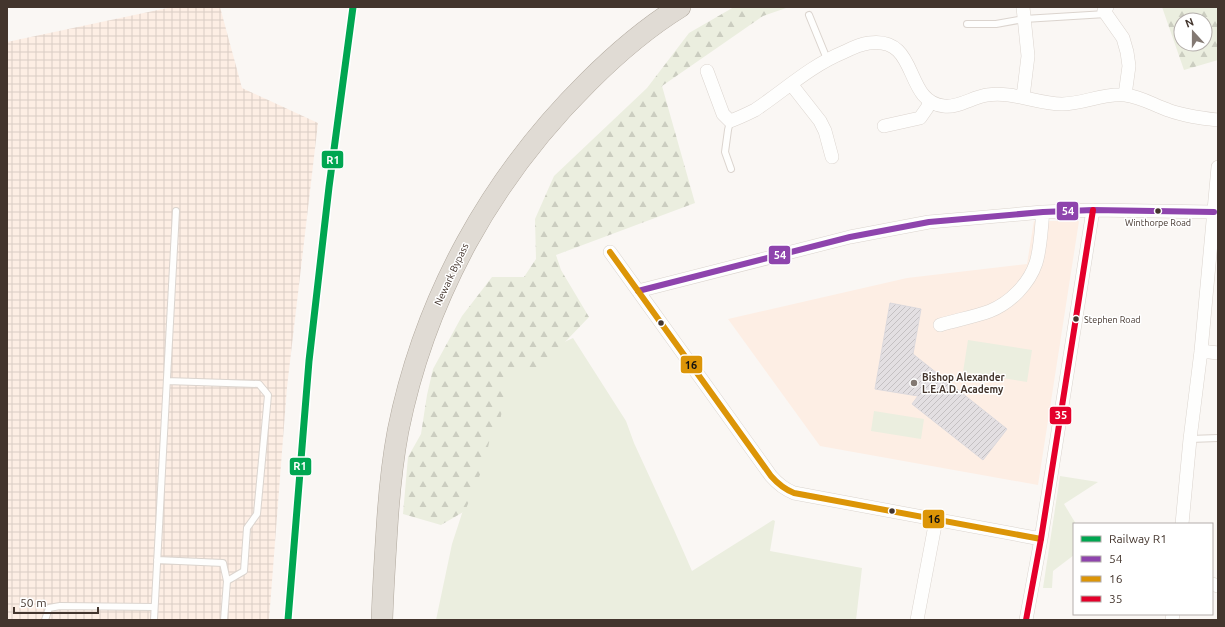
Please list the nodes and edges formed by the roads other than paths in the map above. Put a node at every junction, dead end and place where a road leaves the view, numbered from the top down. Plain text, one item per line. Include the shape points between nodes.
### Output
1 (680, 7) edge
2 (1105, 11) edge
3 (1023, 13) edge
4 (809, 15) dead end
5 (967, 24) dead end
6 (827, 59) junction
7 (707, 71) dead end
8 (791, 84) junction
9 (1125, 95) junction
10 (1023, 97) junction
11 (930, 101) junction
12 (1218, 120) edge
13 (730, 121) junction
14 (884, 126) dead end
15 (832, 157) dead end
16 (1218, 167) edge
17 (731, 170) dead end
18 (1093, 210) junction
19 (176, 211) dead end
20 (1043, 212) junction
21 (1214, 212) junction
22 (610, 252) dead end
23 (1213, 276) edge
24 (638, 291) junction
25 (940, 325) dead end
26 (1201, 351) junction
27 (1218, 353) edge
28 (167, 381) junction
29 (1218, 438) edge
30 (1190, 439) junction
31 (936, 520) junction
32 (1182, 523) edge
33 (1041, 538) junction
34 (157, 560) junction
35 (227, 581) junction
36 (154, 607) junction
37 (45, 620) edge
38 (154, 620) edge
39 (224, 620) edge
40 (382, 620) edge
41 (917, 620) edge
42 (1026, 620) edge

1 - 40 highway, Newark Bypass via 636,39 559,112 494,195 467,239 431,320 412,372 398,432 390,490
2 - 3 lane
2 - 9 street via 1123,38 1127,52 1129,66
3 - 5 lane via 996,24
3 - 10 street via 1028,56
4 - 6 lane
6 - 8 street
6 - 11 street via 869,43 894,47 902,54 921,93
7 - 13 street via 721,108
8 - 13 street via 755,110
8 - 15 street via 820,121
9 - 10 street via 1103,96 1069,104
9 - 12 street via 1191,117
10 - 11 street via 987,95 953,106
11 - 14 street via 920,118
13 - 17 lane via 725,152
16 - 21 street
18 - 20 street
18 - 21 street
18 - 33 street
19 - 28 lane
20 - 24 street via 929,222 890,229
20 - 25 street via 1036,263 1031,274 1015,294 992,310
21 - 23 street
22 - 24 street
23 - 26 street
24 - 31 street via 771,476 785,490
26 - 27 street
26 - 30 street
28 - 34 lane
28 - 35 lane via 259,384 268,394 257,514 247,528 244,571
29 - 30 lane
30 - 32 street
31 - 33 street
31 - 41 street
33 - 42 street
34 - 35 lane via 222,563
34 - 36 lane
35 - 39 lane
36 - 37 lane via 60,606 49,608
36 - 38 lane

